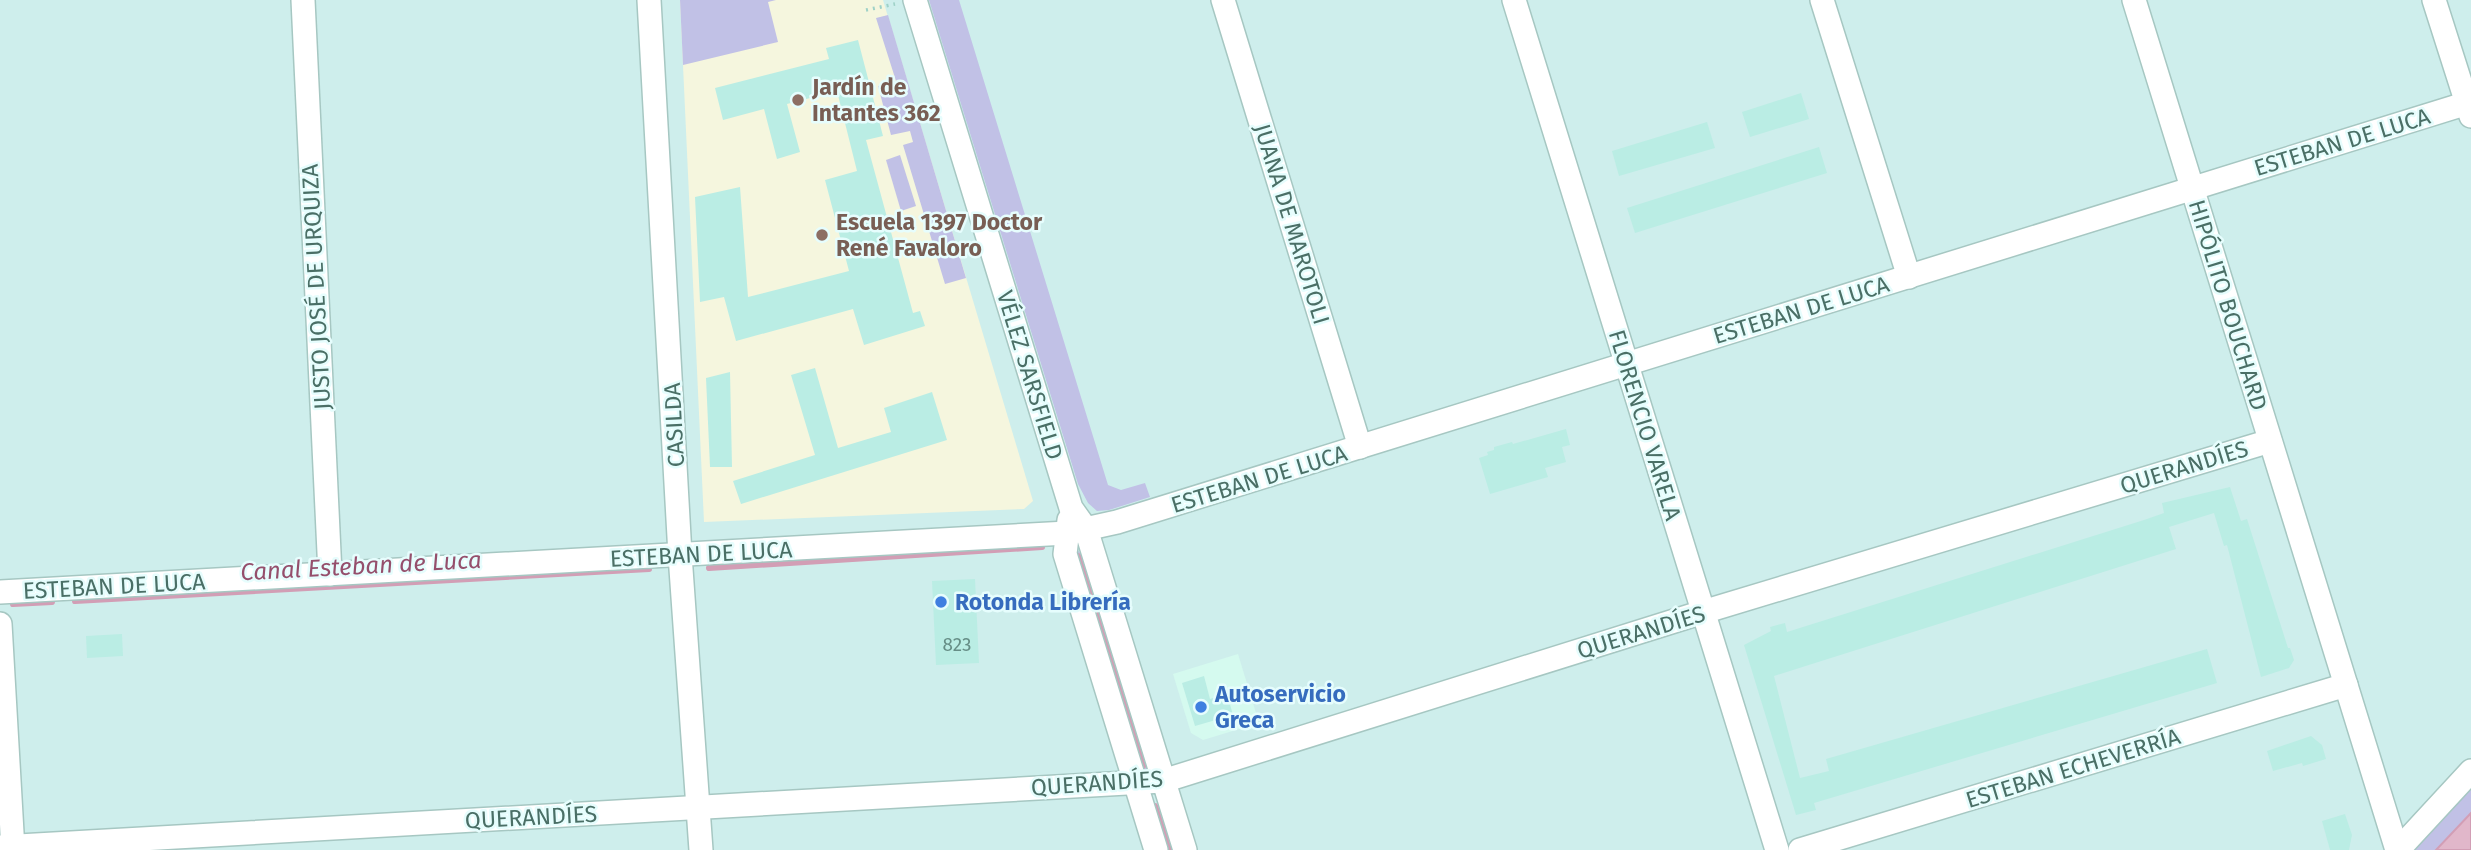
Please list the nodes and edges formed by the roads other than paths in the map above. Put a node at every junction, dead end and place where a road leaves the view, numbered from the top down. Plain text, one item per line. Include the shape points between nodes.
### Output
1 (303, 0) edge
2 (649, 0) edge
3 (1223, 0) edge
4 (1514, 0) edge
5 (1822, 0) edge
6 (2134, 0) edge
7 (2434, 0) edge
8 (908, 1) edge
9 (2470, 107) edge
10 (2192, 189) junction
11 (1909, 277) junction
12 (1627, 365) junction
13 (2270, 441) junction
14 (1360, 447) junction
15 (1077, 531) junction
16 (680, 555) junction
17 (330, 574) junction
18 (0, 592) edge
19 (1703, 612) junction
20 (0, 624) edge
21 (2346, 685) junction
22 (2471, 771) edge
23 (1163, 781) junction
24 (1136, 782) junction
25 (698, 807) junction
26 (8, 848) edge
27 (701, 850) edge
28 (1156, 850) edge
29 (1185, 850) edge
30 (1777, 850) edge
31 (1800, 850) edge
32 (2397, 850) edge

1 - 17 street, JUSTO JOSÉ DE URQUIZA
2 - 16 street, CASILDA
3 - 14 street, JUANA DE MAROTOLI
4 - 12 street, FLORENCIO VARELA
5 - 11 street
6 - 10 street, HIPÓLITO BOUCHARD
7 - 9 street
8 - 15 street, VÉLEZ SARSFIELD
9 - 10 street, ESTEBAN DE LUCA
10 - 11 street, ESTEBAN DE LUCA
10 - 13 street, HIPÓLITO BOUCHARD
11 - 12 street, ESTEBAN DE LUCA
12 - 14 street, ESTEBAN DE LUCA
12 - 19 street, FLORENCIO VARELA
13 - 19 street, QUERANDÍES
13 - 21 street, HIPÓLITO BOUCHARD
14 - 15 street, ESTEBAN DE LUCA
15 - 16 street, ESTEBAN DE LUCA
15 - 23 street, VÉLEZ SARSFIELD
15 - 24 street via 1065,554
16 - 17 street, ESTEBAN DE LUCA
16 - 25 street, CASILDA
17 - 18 street, ESTEBAN DE LUCA
19 - 23 street, QUERANDÍES
19 - 30 street, FLORENCIO VARELA
20 - 26 street
21 - 31 street, ESTEBAN ECHEVERRÍA
21 - 32 street, HIPÓLITO BOUCHARD
22 - 32 street
23 - 24 street, QUERANDÍES
23 - 29 street, VÉLEZ SARSFIELD
24 - 25 street, QUERANDÍES
24 - 28 street
25 - 26 street, QUERANDÍES
25 - 27 street, CASILDA

